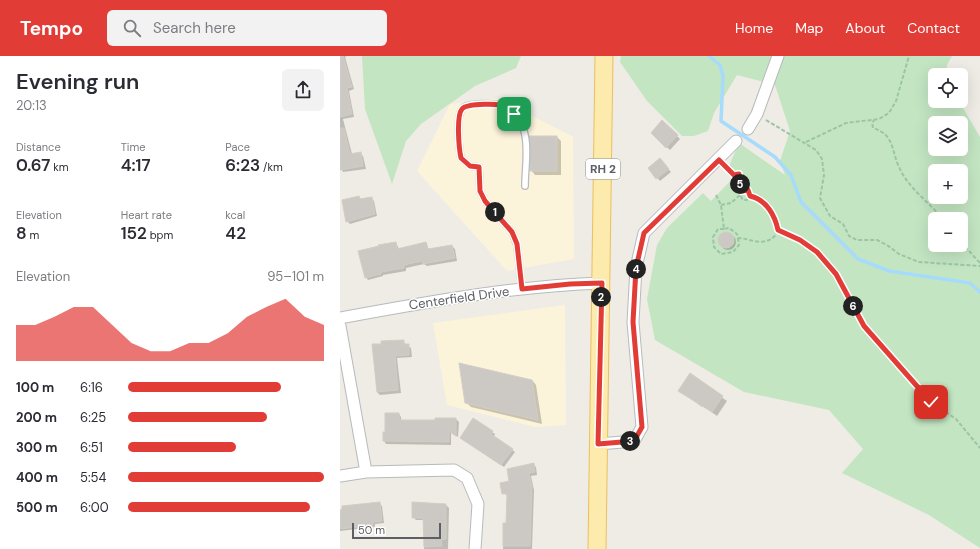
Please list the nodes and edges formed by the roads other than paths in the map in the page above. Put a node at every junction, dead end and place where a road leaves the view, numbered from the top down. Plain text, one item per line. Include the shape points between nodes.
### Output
1 (604, 56) edge
2 (778, 56) edge
3 (748, 129) dead end
4 (736, 141) dead end
5 (525, 186) dead end
6 (602, 283) junction
7 (522, 289) junction
8 (340, 318) edge
9 (340, 326) edge
10 (598, 444) junction
11 (366, 472) junction
12 (340, 476) edge
13 (475, 549) edge
14 (597, 549) edge

1 - 6 main road, RH 2
2 - 3 street via 757,114
4 - 10 street via 644,233 636,268 633,322 642,427 634,441
5 - 7 lane via 524,132 514,114 507,106 474,104 462,108 459,115 461,158 470,166 479,167 480,191 485,201 512,232 517,244
6 - 7 street, Centerfield Drive
6 - 10 main road, RH 2
7 - 8 street, Centerfield Drive via 458,296
9 - 11 street
10 - 14 main road, RH 2
11 - 12 street
11 - 13 street via 454,470 467,478 478,504

